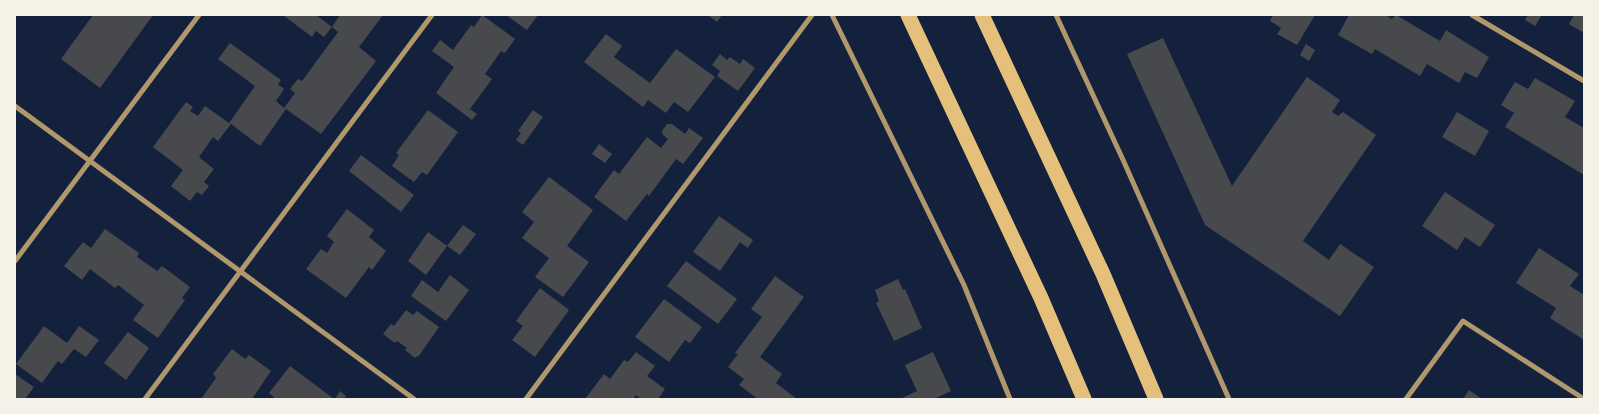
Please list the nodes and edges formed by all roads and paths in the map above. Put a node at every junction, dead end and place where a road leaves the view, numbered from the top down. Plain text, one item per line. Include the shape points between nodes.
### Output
1 (199, 15) edge
2 (432, 15) edge
3 (812, 15) edge
4 (832, 15) edge
5 (908, 15) edge
6 (982, 15) edge
7 (1056, 15) edge
8 (1472, 15) edge
9 (1584, 81) edge
10 (15, 106) edge
11 (90, 162) junction
12 (15, 261) edge
13 (240, 272) junction
14 (145, 399) edge
15 (414, 399) edge
16 (526, 399) edge
17 (1010, 399) edge
18 (1084, 399) edge
19 (1156, 399) edge
20 (1230, 399) edge
21 (1406, 399) edge
22 (1584, 399) edge

1 - 11 street
2 - 13 street
3 - 16 street
4 - 17 street via 964,285
5 - 18 highway via 1041,298
6 - 19 highway
7 - 20 street
8 - 9 street
10 - 11 street
11 - 12 street
11 - 13 street
13 - 14 street
13 - 15 street
21 - 22 street via 1463,321

